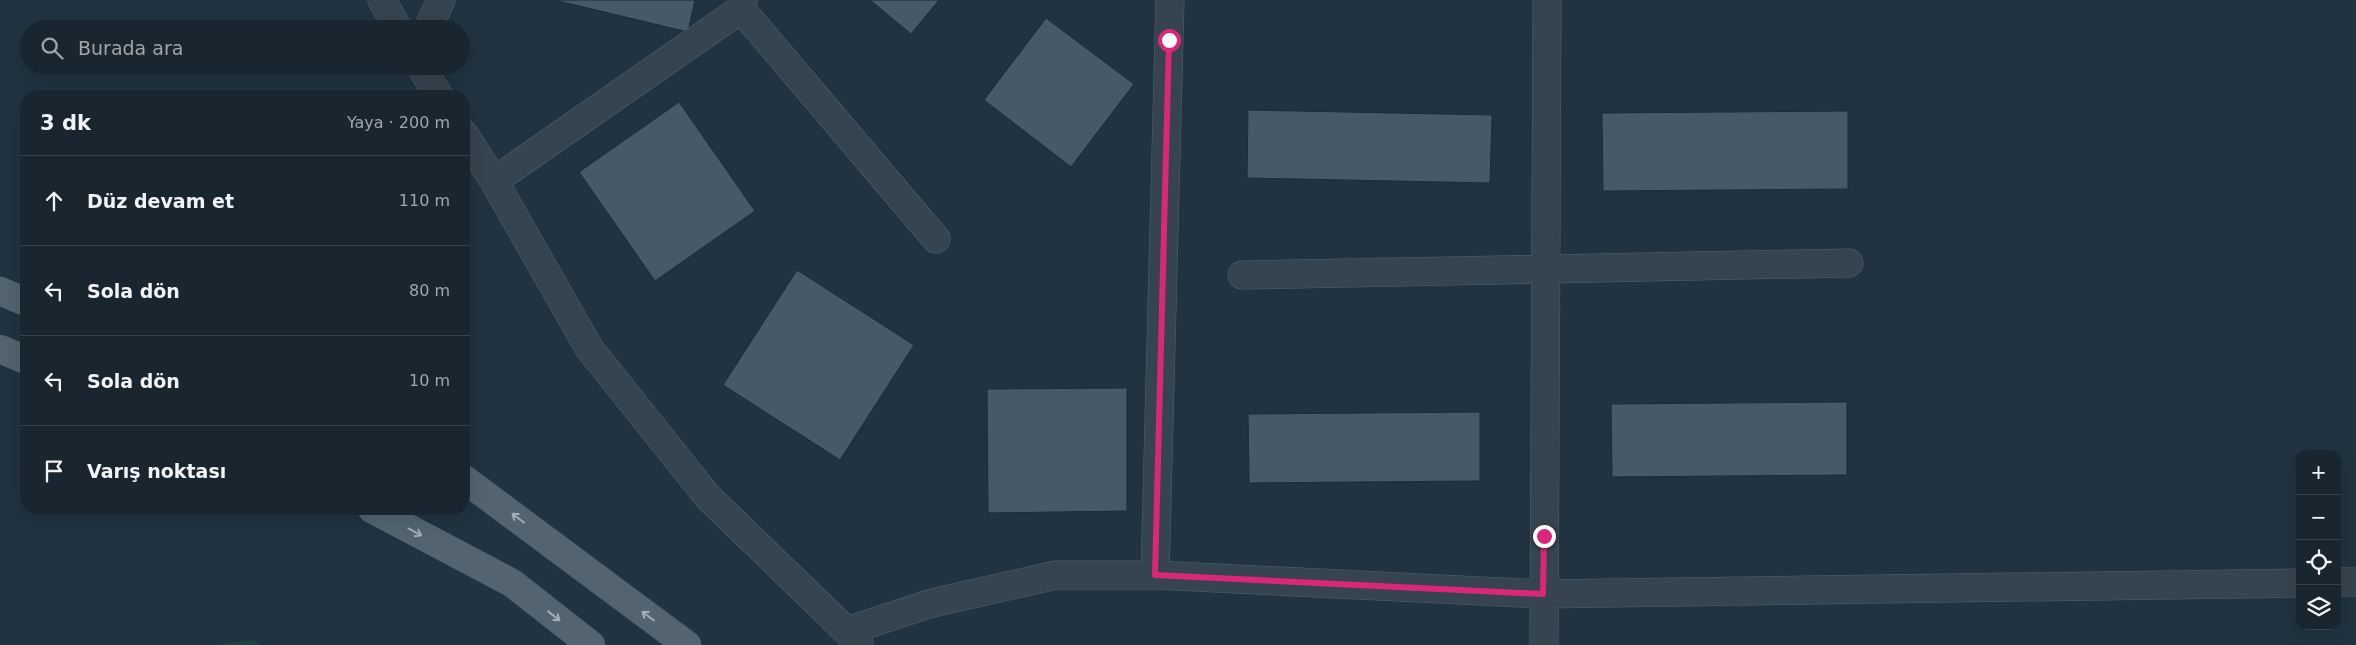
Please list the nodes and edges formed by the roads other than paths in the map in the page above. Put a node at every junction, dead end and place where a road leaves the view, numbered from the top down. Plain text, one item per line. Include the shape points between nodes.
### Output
1 (382, 0) edge
2 (441, 0) edge
3 (1170, 0) edge
4 (1538, 0) edge
5 (1547, 0) edge
6 (1562, 0) edge
7 (742, 5) edge
8 (393, 20) edge
9 (432, 20) edge
10 (426, 75) edge
11 (435, 90) edge
12 (470, 144) edge
13 (494, 182) junction
14 (936, 239) dead end
15 (1849, 263) dead end
16 (1545, 268) junction
17 (1242, 275) dead end
18 (0, 291) edge
19 (20, 299) edge
20 (0, 349) edge
21 (20, 357) edge
22 (470, 483) edge
23 (383, 515) edge
24 (1155, 575) junction
25 (2341, 582) edge
26 (2356, 582) edge
27 (2296, 583) edge
28 (1543, 594) junction
29 (854, 638) edge
30 (591, 645) edge
31 (686, 645) edge
32 (1544, 645) edge

1 - 8 street
2 - 9 street
3 - 24 street
4 - 5 street
5 - 6 street
5 - 16 street
7 - 13 street
7 - 14 street
10 - 11 street
12 - 13 street
13 - 29 street via 595,355 708,497
15 - 16 street
16 - 17 street
16 - 28 street
18 - 19 main road
20 - 21 main road
31 -> 22 main road
23 -> 30 main road via 512,583
24 - 28 street
24 - 29 street via 1056,575 932,603
25 - 26 street
27 - 28 street
28 - 32 street

